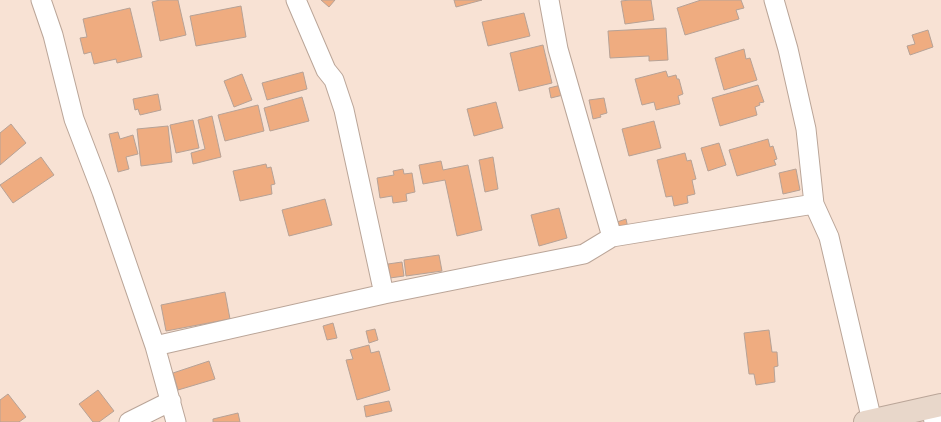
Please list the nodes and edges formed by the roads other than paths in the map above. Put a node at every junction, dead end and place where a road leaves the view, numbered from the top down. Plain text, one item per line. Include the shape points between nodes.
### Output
1 (41, 0) edge
2 (296, 0) edge
3 (549, 0) edge
4 (774, 0) edge
5 (814, 204) junction
6 (612, 236) junction
7 (384, 294) junction
8 (155, 346) junction
9 (171, 401) junction
10 (936, 412) edge
11 (868, 421) edge
12 (129, 422) edge
13 (176, 422) edge

1 - 8 street via 53,35 74,119
2 - 7 street via 326,70 334,80 344,110
3 - 6 street via 558,48
4 - 5 street via 806,129
5 - 6 street
5 - 11 street via 829,237
6 - 7 street via 584,254
7 - 8 street
8 - 9 street
9 - 12 street
9 - 13 street
10 - 11 street

